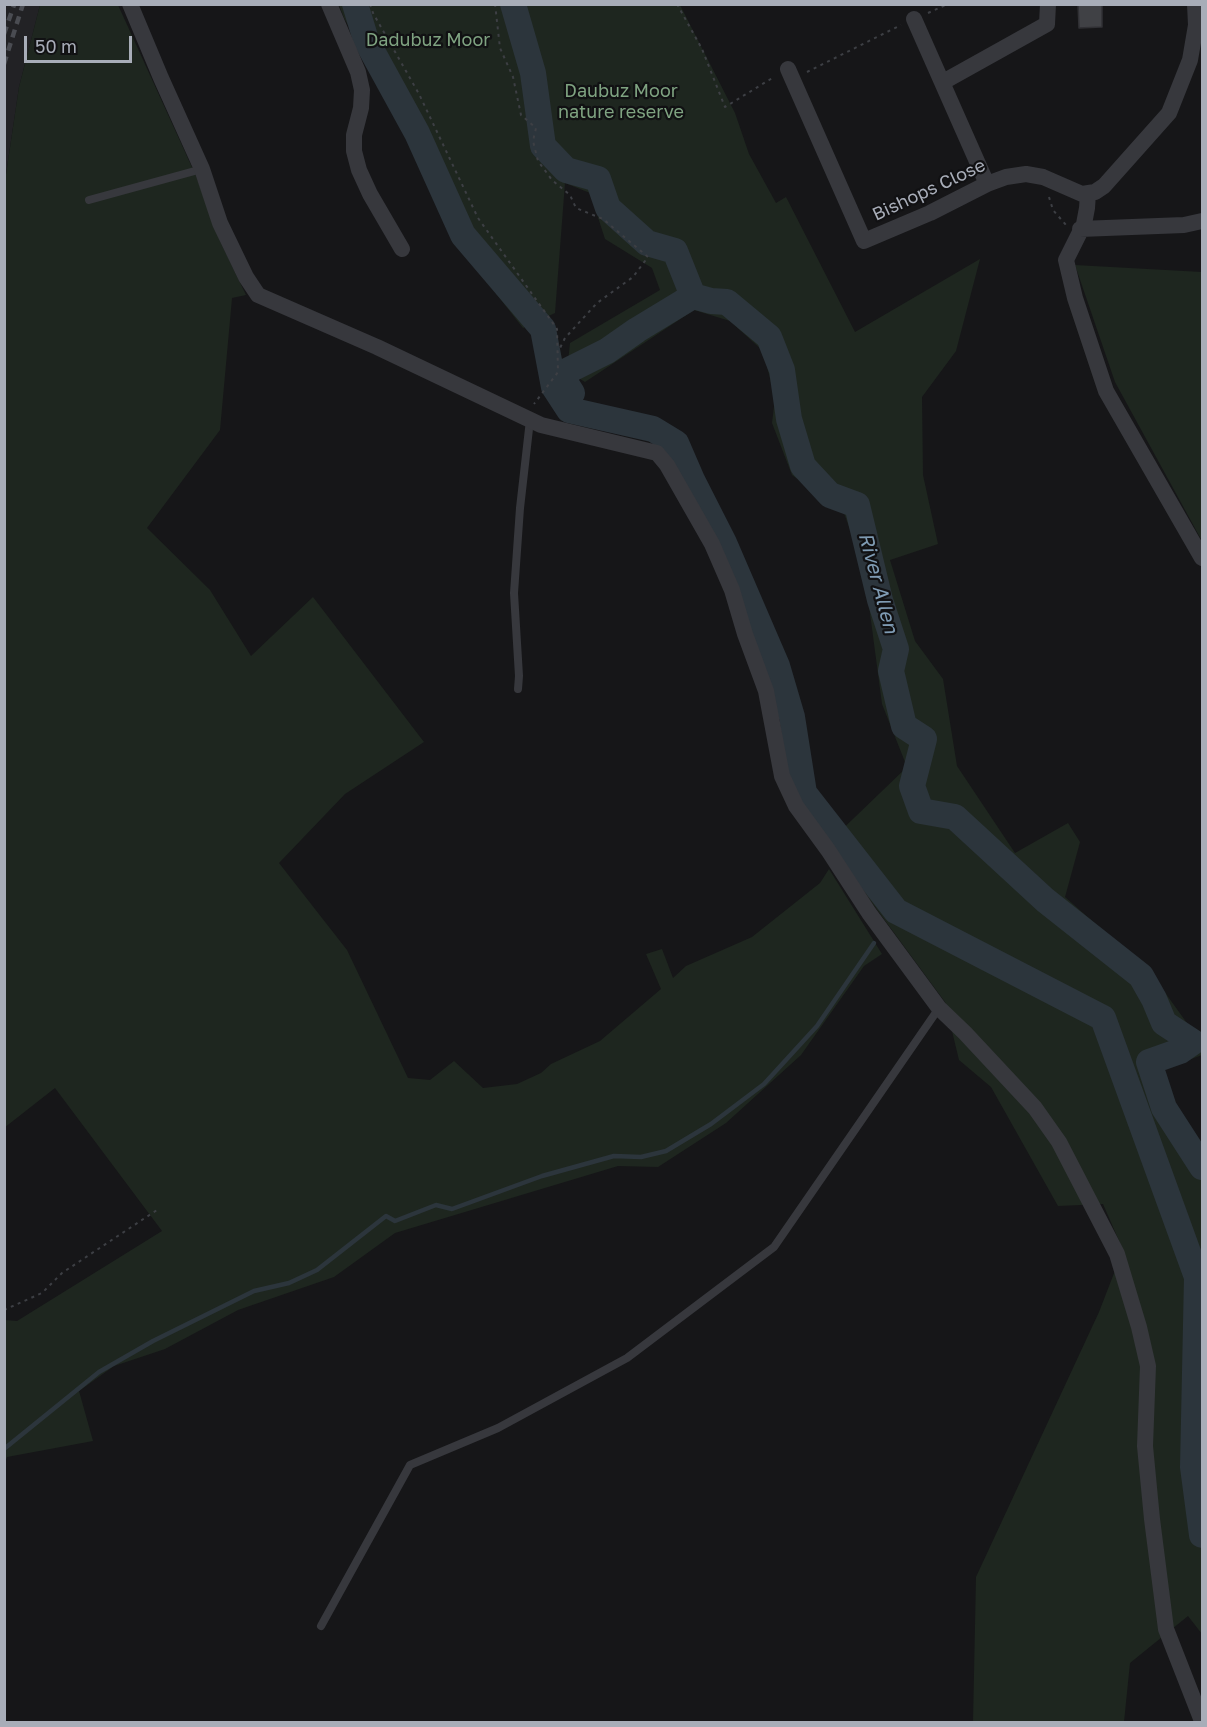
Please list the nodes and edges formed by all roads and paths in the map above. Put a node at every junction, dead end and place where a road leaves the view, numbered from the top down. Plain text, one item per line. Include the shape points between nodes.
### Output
1 (130, 4) edge
2 (329, 4) edge
3 (370, 4) edge
4 (495, 4) edge
5 (677, 4) edge
6 (948, 4) edge
7 (1048, 4) edge
8 (1195, 4) edge
9 (914, 19) junction
10 (1196, 61) edge
11 (790, 74) junction
12 (943, 82) junction
13 (202, 169) junction
14 (1043, 177) junction
15 (987, 183) junction
16 (1088, 194) junction
17 (89, 200) dead end
18 (1203, 221) edge
19 (1080, 229) junction
20 (402, 249) dead end
21 (558, 352) junction
22 (527, 418) junction
23 (1203, 558) edge
24 (518, 689) dead end
25 (939, 1008) junction
26 (160, 1208) dead end
27 (4, 1310) edge
28 (321, 1626) dead end
29 (1203, 1721) edge

1 - 13 street
2 - 20 street via 363,90 354,135 358,170
3 - 21 path via 419,94 478,218 557,330
4 - 21 path via 500,48 513,77 521,115 536,128 533,141 538,161 570,195 576,208 603,219 648,257 633,277 597,303
5 - 11 path via 702,49 725,107
6 - 9 path
7 - 12 street via 1047,24
8 - 10 street
9 - 11 path
9 - 12 street
10 - 16 street via 1168,113 1104,186
11 - 15 street, Bishops Close via 864,241
12 - 15 street
13 - 17 lane
13 - 22 street via 220,223 258,295
14 - 15 street, Bishops Close via 1026,174
14 - 16 street, Bishops Close
14 - 19 path via 1053,210 1068,227
16 - 19 street
18 - 19 street
19 - 23 street via 1066,260 1106,391
21 - 22 path via 558,372
22 - 24 lane via 514,593
22 - 25 street via 541,425 657,453 667,465 712,544 732,590 766,691 782,776 796,806
25 - 28 lane via 774,1247 627,1358 498,1428 410,1465
25 - 29 street via 1035,1108 1059,1142 1117,1254 1148,1366 1145,1446 1166,1629
26 - 27 path via 62,1273 42,1293

